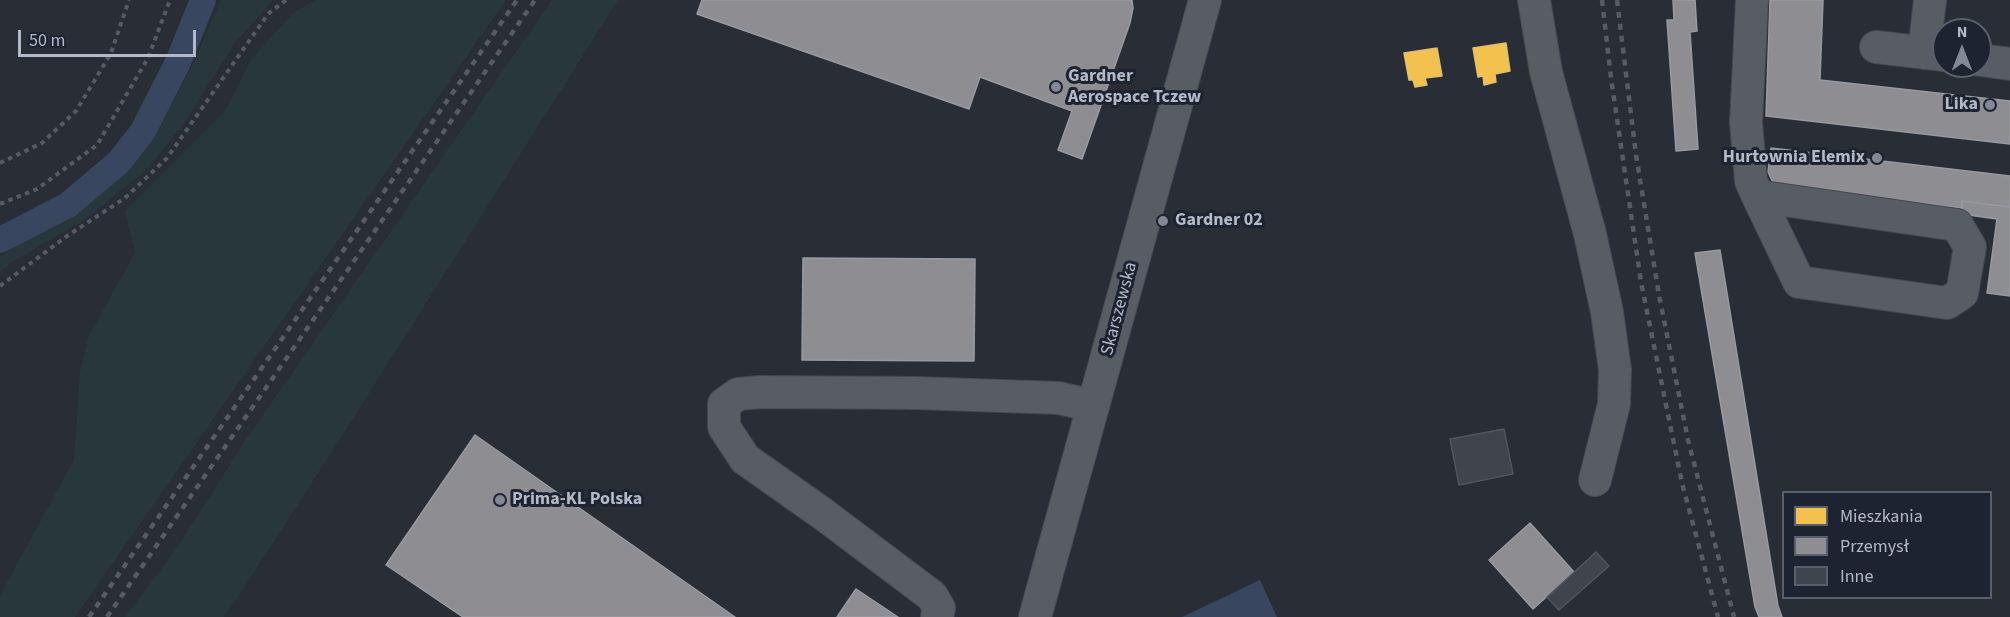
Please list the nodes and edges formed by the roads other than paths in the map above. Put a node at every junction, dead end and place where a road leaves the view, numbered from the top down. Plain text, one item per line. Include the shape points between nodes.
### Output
1 (1205, 0) edge
2 (1534, 0) edge
3 (1752, 0) edge
4 (1930, 0) edge
5 (1932, 27) edge
6 (1876, 47) dead end
7 (1932, 54) edge
8 (1992, 62) edge
9 (2010, 64) edge
10 (1760, 201) junction
11 (1093, 406) junction
12 (1595, 480) dead end
13 (937, 617) edge
14 (1035, 617) edge

1 - 11 street, Skarszewska
2 - 12 street via 1545,72 1590,234 1616,370 1614,404
3 - 10 street via 1746,123 1751,181
4 - 5 street
6 - 7 street
8 - 9 street
10 - 10 street via 1799,282 1947,303 1962,293 1970,247 1957,225 1770,198
11 - 13 street via 1059,398 761,392 738,394 724,404 724,427 745,459 932,596 939,608
11 - 14 street, Skarszewska

